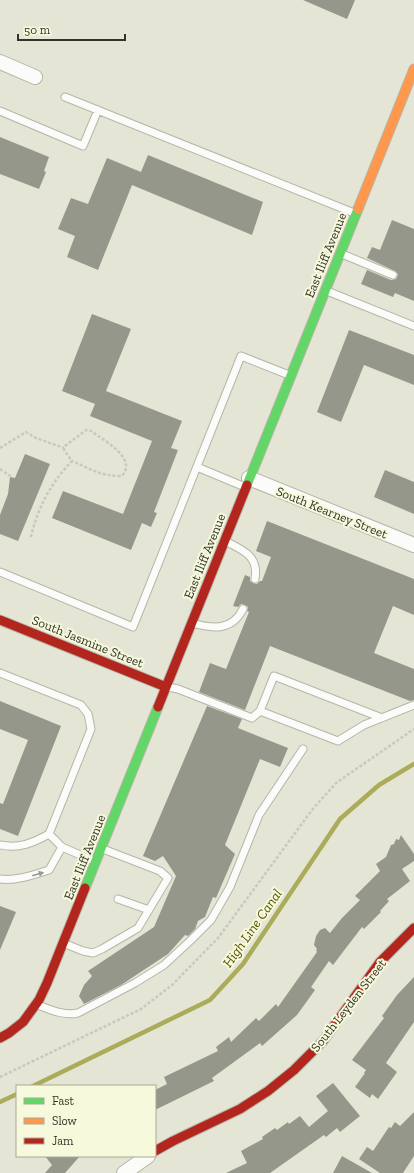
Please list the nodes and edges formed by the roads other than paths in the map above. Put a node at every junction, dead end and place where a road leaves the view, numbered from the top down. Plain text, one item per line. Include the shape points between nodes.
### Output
1 (0, 62) edge
2 (35, 77) dead end
3 (413, 77) edge
4 (65, 97) dead end
5 (98, 110) junction
6 (0, 111) edge
7 (356, 213) junction
8 (340, 253) junction
9 (394, 275) dead end
10 (325, 290) junction
11 (414, 326) edge
12 (291, 376) junction
13 (197, 467) junction
14 (248, 483) junction
15 (225, 541) junction
16 (414, 545) edge
17 (0, 572) edge
18 (255, 579) dead end
19 (243, 609) dead end
20 (0, 620) edge
21 (192, 623) junction
22 (0, 673) edge
23 (166, 687) junction
24 (414, 705) edge
25 (260, 711) junction
26 (382, 718) junction
27 (303, 749) dead end
28 (49, 834) junction
29 (0, 845) edge
30 (62, 847) junction
31 (101, 848) junction
32 (96, 862) junction
33 (0, 879) edge
34 (118, 899) dead end
35 (149, 910) junction
36 (414, 928) edge
37 (63, 943) junction
38 (37, 1004) junction
39 (0, 1038) edge
40 (156, 1150) edge
41 (147, 1157) edge
42 (124, 1173) edge

1 - 2 street
3 - 7 street, East Iliff Avenue
4 - 5 lane
5 - 6 lane via 83,146
5 - 7 lane
7 - 8 street, East Iliff Avenue
8 - 9 lane
8 - 10 street, East Iliff Avenue
10 - 11 lane
10 - 12 street, East Iliff Avenue
12 - 13 lane via 241,356
12 - 14 street, East Iliff Avenue
13 - 14 lane
13 - 17 lane via 133,627
14 - 15 street, East Iliff Avenue
14 - 16 street, South Kearney Street
15 - 18 lane via 245,551 253,560 257,570
15 - 21 street, East Iliff Avenue
19 - 21 lane via 233,623 221,627
20 - 23 street, South Jasmine Street
21 - 23 street, East Iliff Avenue
22 - 28 lane via 81,705 88,714 91,729
23 - 25 lane via 178,689 252,718
23 - 31 street, East Iliff Avenue
24 - 26 lane
25 - 26 lane via 338,741 364,725
25 - 26 lane via 274,676
27 - 38 lane via 259,815 230,887 211,920 191,940 164,965 78,1013 55,1012
28 - 29 lane via 34,842 11,848
28 - 30 lane
30 - 32 lane
33 -> 30 lane via 28,876 49,870
31 - 32 street, East Iliff Avenue
31 - 35 lane via 160,871 168,878
32 - 37 street, East Iliff Avenue
34 - 35 lane
35 - 37 lane via 138,928 93,953
36 - 40 street, South Leyden Street via 377,966 328,1035 302,1063 256,1099
37 - 38 street, East Iliff Avenue
38 - 39 street, East Iliff Avenue via 19,1027
41 - 42 street

